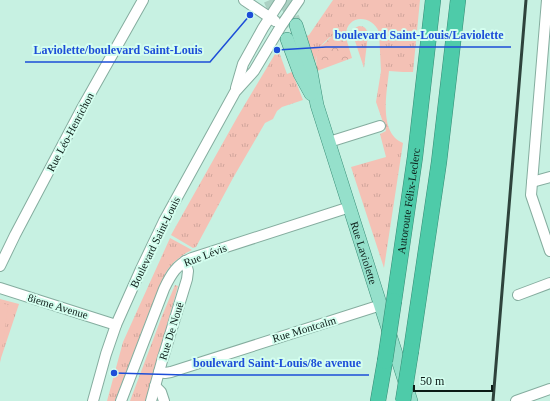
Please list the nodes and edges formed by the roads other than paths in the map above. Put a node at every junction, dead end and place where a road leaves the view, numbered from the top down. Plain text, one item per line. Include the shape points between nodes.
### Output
1 (143, 0) edge
2 (244, 0) edge
3 (281, 0) edge
4 (299, 0) edge
5 (433, 0) edge
6 (458, 0) edge
7 (547, 0) edge
8 (270, 17) junction
9 (296, 25) tunnel mouth
10 (281, 26) junction
11 (287, 39) tunnel mouth
12 (546, 72) edge
13 (235, 92) junction
14 (317, 104) junction
15 (380, 126) dead end
16 (329, 142) junction
17 (550, 177) edge
18 (532, 182) junction
19 (350, 207) junction
20 (550, 251) edge
21 (185, 261) junction
22 (0, 266) edge
23 (550, 283) edge
24 (0, 288) edge
25 (518, 295) dead end
26 (388, 303) junction
27 (116, 325) junction
28 (159, 372) junction
29 (155, 386) junction
30 (550, 389) edge
31 (93, 401) edge
32 (121, 401) edge
33 (151, 401) edge
34 (164, 401) edge
35 (378, 401) edge
36 (403, 401) edge
37 (411, 401) edge
38 (516, 401) edge

1 - 22 street, Rue Léo-Henrichon via 81,110
2 - 8 street
3 - 8 street, Boulevard Saint-Louis
4 - 10 street, Boulevard Saint-Louis
5 - 26 highway, Autoroute Félix-Leclerc via 415,157
6 - 36 highway, bridge via 439,162
7 - 12 street
8 - 10 street
8 - 13 street, Boulevard Saint-Louis via 243,64
9 - 14 main road, Rue Laviolette via 311,72
10 - 13 street, Boulevard Saint-Louis via 254,71
11 - 14 main road, Rue Laviolette via 300,74
12 - 18 street
13 - 27 street, Boulevard Saint-Louis via 164,221
14 - 16 main road, Rue Laviolette
15 - 16 street
16 - 19 main road, Rue Laviolette
17 - 18 street
18 - 20 street via 531,195
19 - 21 street, Rue Lévis
19 - 26 main road, Rue Laviolette
21 - 28 street, Rue De Nouë via 188,277
21 - 32 street, Rue Lévis via 172,274 164,289
23 - 25 street
24 - 27 street, 8ieme Avenue
26 - 28 street, Rue Montcalm via 167,373
26 - 35 highway, Autoroute Félix-Leclerc, bridge via 385,361
26 - 37 main road, Rue Laviolette
27 - 31 street, Boulevard Saint-Louis
28 - 29 street, Rue De Nouë
29 - 33 street, Rue De Nouë
29 - 34 street
30 - 38 street

